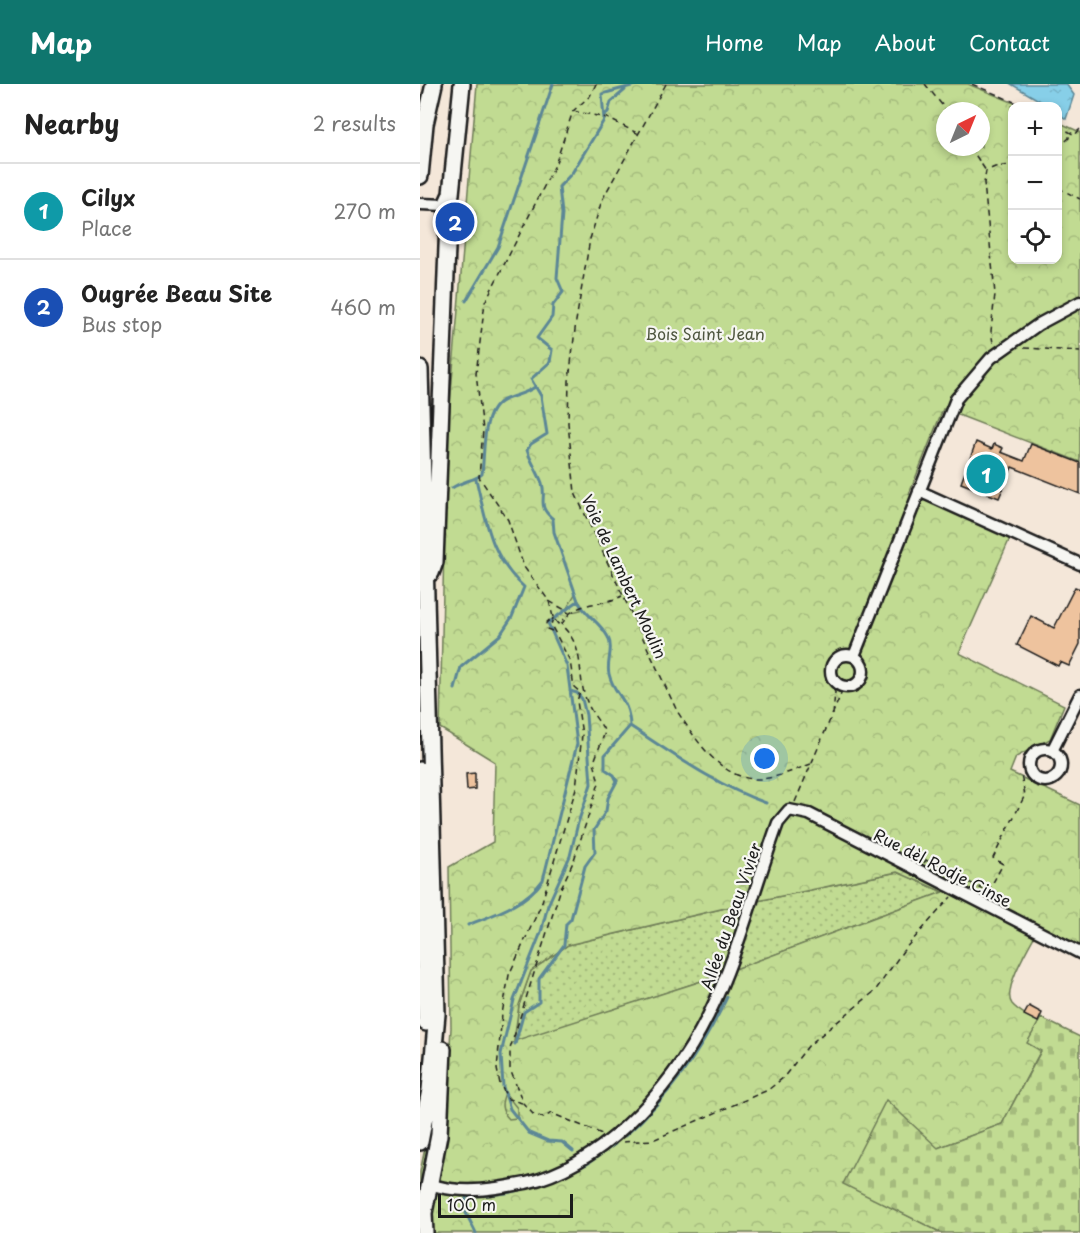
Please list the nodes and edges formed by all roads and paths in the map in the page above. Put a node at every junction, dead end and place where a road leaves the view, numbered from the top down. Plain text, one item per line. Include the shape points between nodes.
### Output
1 (434, 84) edge
2 (462, 84) edge
3 (596, 84) edge
4 (666, 84) edge
5 (925, 84) edge
6 (972, 84) edge
7 (940, 102) edge
8 (1015, 102) edge
9 (573, 111) junction
10 (1062, 129) edge
11 (1080, 129) edge
12 (1068, 133) junction
13 (640, 134) junction
14 (1062, 144) edge
15 (976, 156) edge
16 (1008, 165) edge
17 (986, 171) junction
18 (420, 176) edge
19 (1062, 190) edge
20 (1080, 199) edge
21 (420, 204) edge
22 (441, 204) junction
23 (1080, 302) edge
24 (994, 347) dead end
25 (1006, 347) junction
26 (1080, 351) edge
27 (420, 369) edge
28 (919, 491) junction
29 (1080, 564) edge
30 (427, 591) junction
31 (623, 596) junction
32 (549, 601) junction
33 (569, 614) junction
34 (563, 619) junction
35 (553, 631) junction
36 (854, 656) junction
37 (831, 686) dead end
38 (844, 687) junction
39 (580, 692) junction
40 (584, 693) junction
41 (1080, 695) edge
42 (833, 715) junction
43 (1052, 751) junction
44 (811, 764) junction
45 (420, 770) edge
46 (1030, 770) junction
47 (792, 809) junction
48 (920, 872) junction
49 (954, 894) dead end
50 (1080, 953) edge
51 (436, 1014) junction
52 (420, 1085) edge
53 (523, 1103) junction
54 (611, 1137) junction
55 (420, 1142) edge
56 (436, 1186) dead end
57 (425, 1233) edge

1 - 18 highway
2 - 22 highway via 451,194
3 - 9 path via 590,96
4 - 13 path, Voie de Lambert Moulin
5 - 7 path
6 - 8 path
9 - 13 path via 608,118
9 - 32 path via 555,165 485,302 476,374 483,430 479,477 508,520 524,567
10 - 12 path
11 - 12 path via 1075,135
12 - 14 path via 1069,138
13 - 31 path, Voie de Lambert Moulin via 602,200 590,239 569,381 568,423 575,493
15 - 17 path
16 - 17 path
17 - 24 path via 995,294 991,331
19 - 20 path
21 - 22 street
22 - 30 highway via 448,220 435,550
23 - 25 street
25 - 26 path
25 - 28 street via 981,368 956,399
27 - 30 highway
28 - 29 street
28 - 36 street
30 - 51 highway
31 - 33 path via 580,605
31 - 44 path, Voie de Lambert Moulin via 676,711 720,764 755,779
32 - 33 path via 563,606
32 - 35 path via 553,617 546,622 547,629
33 - 34 path
34 - 35 path via 558,624 554,619
34 - 40 path via 561,625 577,647
35 - 39 path via 570,661 574,687
36 - 38 street via 862,663 864,674 858,684
36 - 38 street via 844,655 832,665 834,680
37 - 42 path via 835,692
38 - 42 path
39 - 40 path
39 - 53 path via 577,700 582,735 576,788 541,905 509,975 502,1014 497,1069 500,1084 508,1099
40 - 53 path via 605,732 594,762 599,783 514,1032 510,1069
41 - 43 street
42 - 44 path
43 - 46 street via 1036,752
43 - 46 street via 1061,765 1054,779 1038,779
44 - 47 path
45 - 52 highway via 426,1018
46 - 48 path via 1021,775 1025,795 993,858 1003,864 988,892 926,860
47 - 48 street, Rue dèl Rodje Cinse
47 - 54 street, Allée du Beau Vivier via 777,823 743,933 702,1032 665,1086
48 - 50 street, Rue dèl Rodje Cinse
49 - 54 path via 903,951 875,991 809,1045 783,1078 763,1094 653,1140 630,1142
51 - 55 highway via 430,1090
51 - 57 highway via 443,1030 441,1100 439,1135 423,1214
53 - 54 path via 533,1114 544,1118 551,1113
54 - 56 street, Allée du Beau Vivier via 577,1163 538,1180 471,1191

